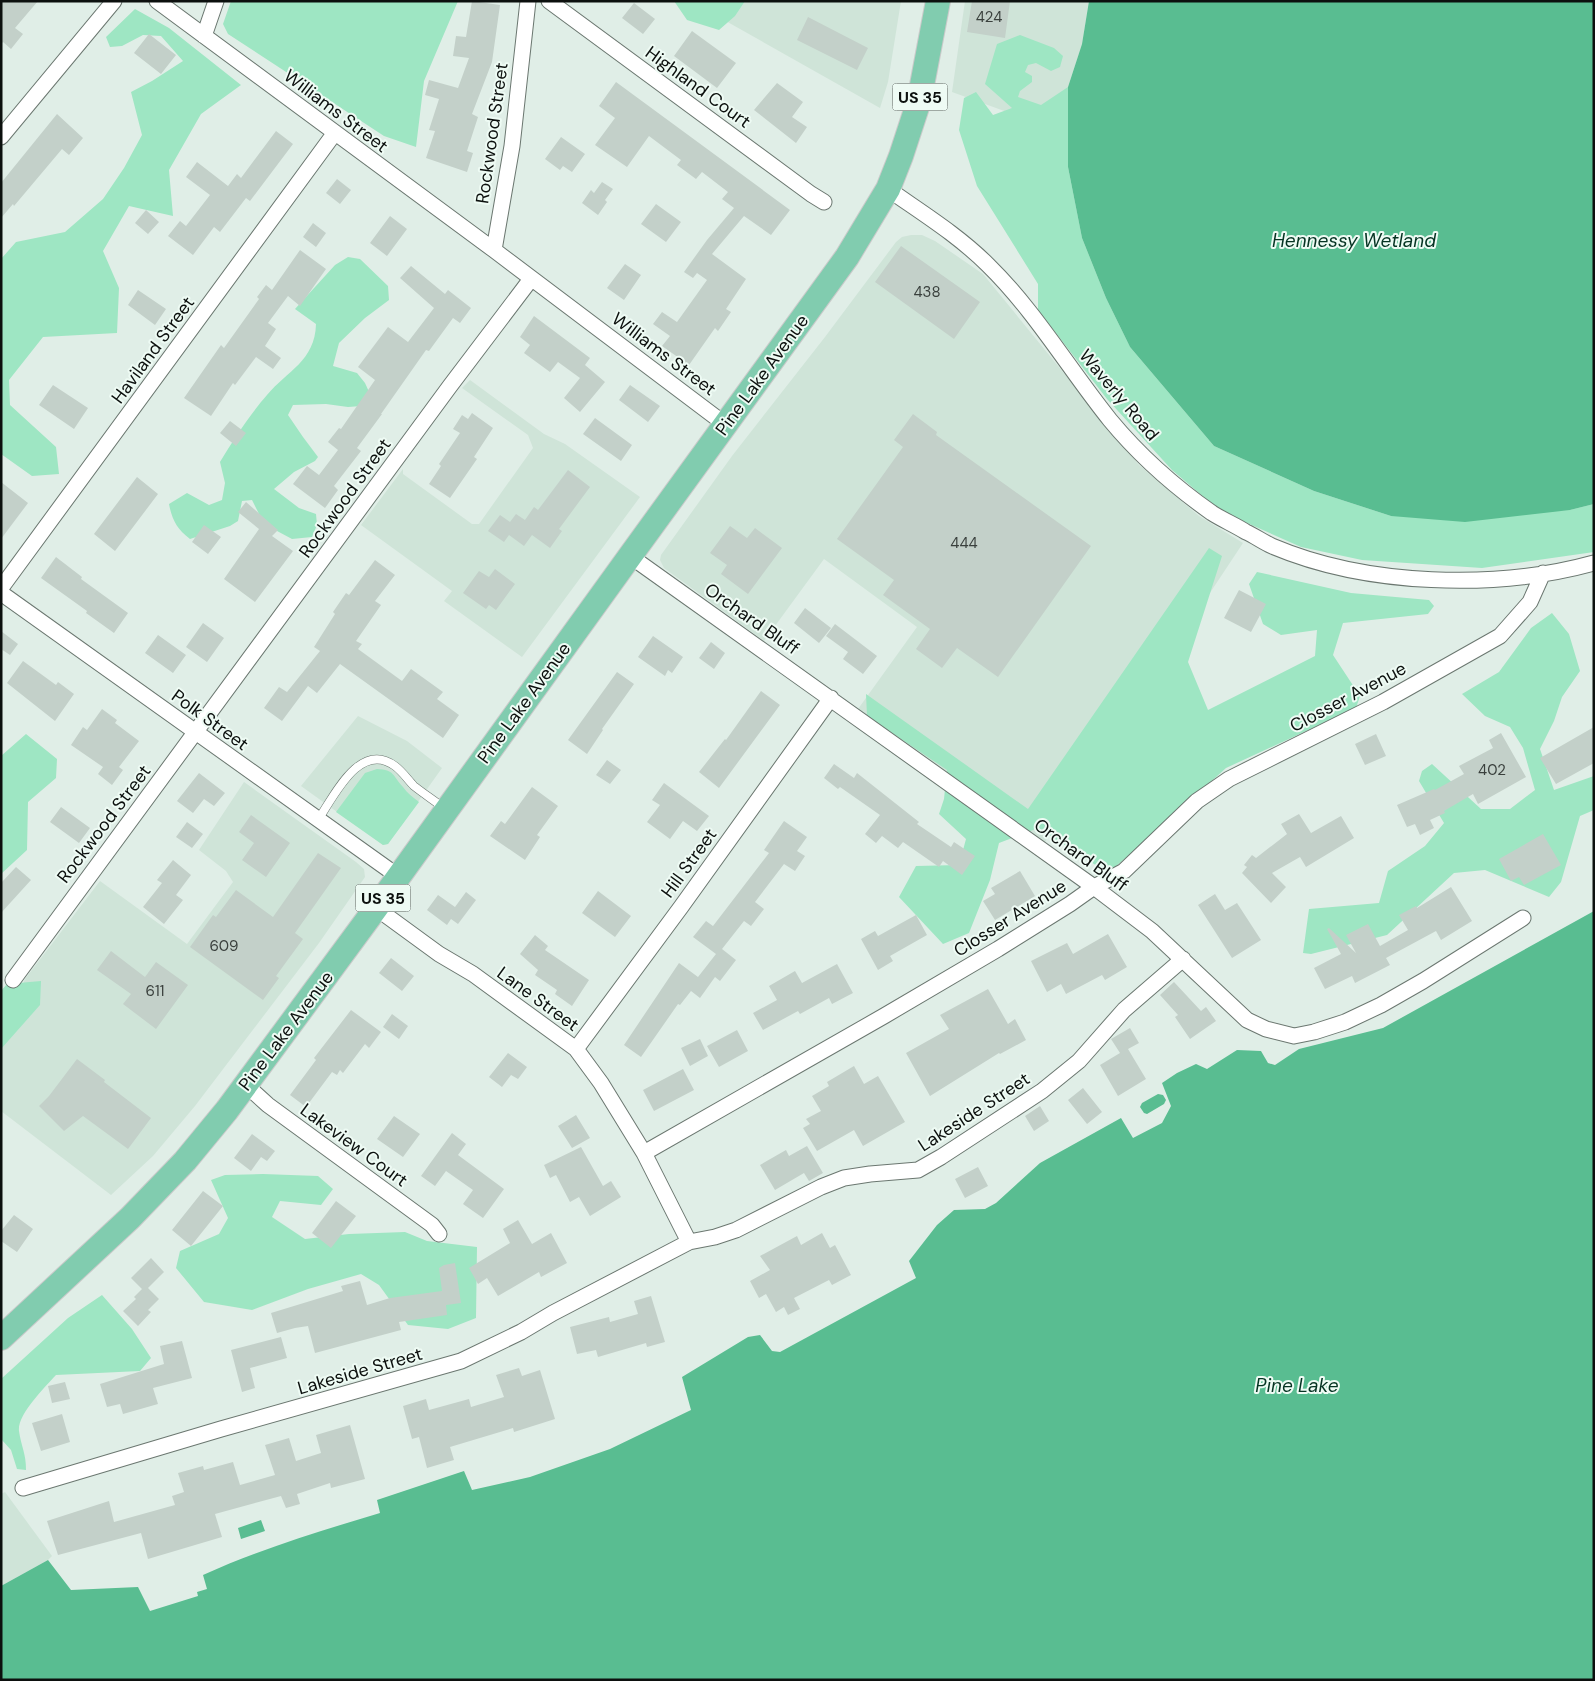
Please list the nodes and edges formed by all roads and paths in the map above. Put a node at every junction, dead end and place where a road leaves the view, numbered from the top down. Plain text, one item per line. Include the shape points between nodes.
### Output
1 (114, 1) edge
2 (157, 1) edge
3 (216, 1) edge
4 (528, 1) edge
5 (549, 1) edge
6 (938, 1) edge
7 (204, 36) junction
8 (334, 134) junction
9 (1, 136) edge
10 (888, 189) junction
11 (824, 202) dead end
12 (494, 250) junction
13 (531, 279) junction
14 (726, 425) junction
15 (630, 556) junction
16 (1594, 563) edge
17 (1543, 573) junction
18 (1, 588) edge
19 (1, 593) edge
20 (831, 698) junction
21 (196, 733) junction
22 (447, 810) junction
23 (318, 820) junction
24 (399, 877) junction
25 (1094, 886) junction
26 (376, 908) junction
27 (1523, 918) dead end
28 (1183, 959) junction
29 (12, 980) dead end
30 (576, 1049) junction
31 (246, 1085) junction
32 (644, 1153) junction
33 (439, 1234) dead end
34 (689, 1242) junction
35 (1, 1338) edge
36 (22, 1488) dead end

1 - 9 street
2 - 7 street, Williams Street
3 - 7 street
4 - 12 street, Rockwood Street via 512,146
5 - 11 street, Highland Court
6 - 10 main road, Pine Lake Avenue / US 35 via 919,101
7 - 8 street, Williams Street
8 - 12 street, Williams Street
8 - 18 street, Haviland Street
10 - 14 main road, Pine Lake Avenue / US 35 via 847,257
10 - 17 street, Waverly Road via 950,232 988,264 1111,421 1162,474 1213,514 1271,546 1332,567 1447,580 1503,579
12 - 13 street
13 - 14 street, Williams Street
13 - 21 street, Rockwood Street
14 - 15 main road, Pine Lake Avenue / US 35
15 - 20 street, Orchard Bluff
15 - 22 main road, Pine Lake Avenue / US 35
16 - 17 street, Waverly Road
17 - 25 street, Closser Avenue via 1530,602 1500,636 1383,702 1229,779 1197,801 1124,871
19 - 21 street, Polk Street
20 - 25 street, Orchard Bluff
20 - 30 street, Hill Street
21 - 23 street, Polk Street
21 - 29 street, Rockwood Street
22 - 23 lane via 395,766 373,760 361,763 349,774
22 - 24 main road, Pine Lake Avenue / US 35
23 - 24 street, Polk Street
24 - 26 main road, Pine Lake Avenue / US 35
25 - 28 street, Orchard Bluff
25 - 32 street, Closser Avenue via 998,949
26 - 30 street, Lane Street
26 - 31 main road, Pine Lake Avenue / US 35
27 - 28 street, Orchard Bluff via 1381,1004 1346,1022 1294,1036 1266,1030 1247,1020
28 - 34 street, Lakeside Street via 1124,1010 1079,1062 1042,1091 941,1157 918,1170 844,1178 736,1230
30 - 32 street, Lane Street
31 - 33 street, Lakeview Court via 268,1105 432,1224
31 - 35 main road, Pine Lake Avenue / US 35 via 185,1162
32 - 34 street
34 - 36 street, Lakeside Street via 460,1361

